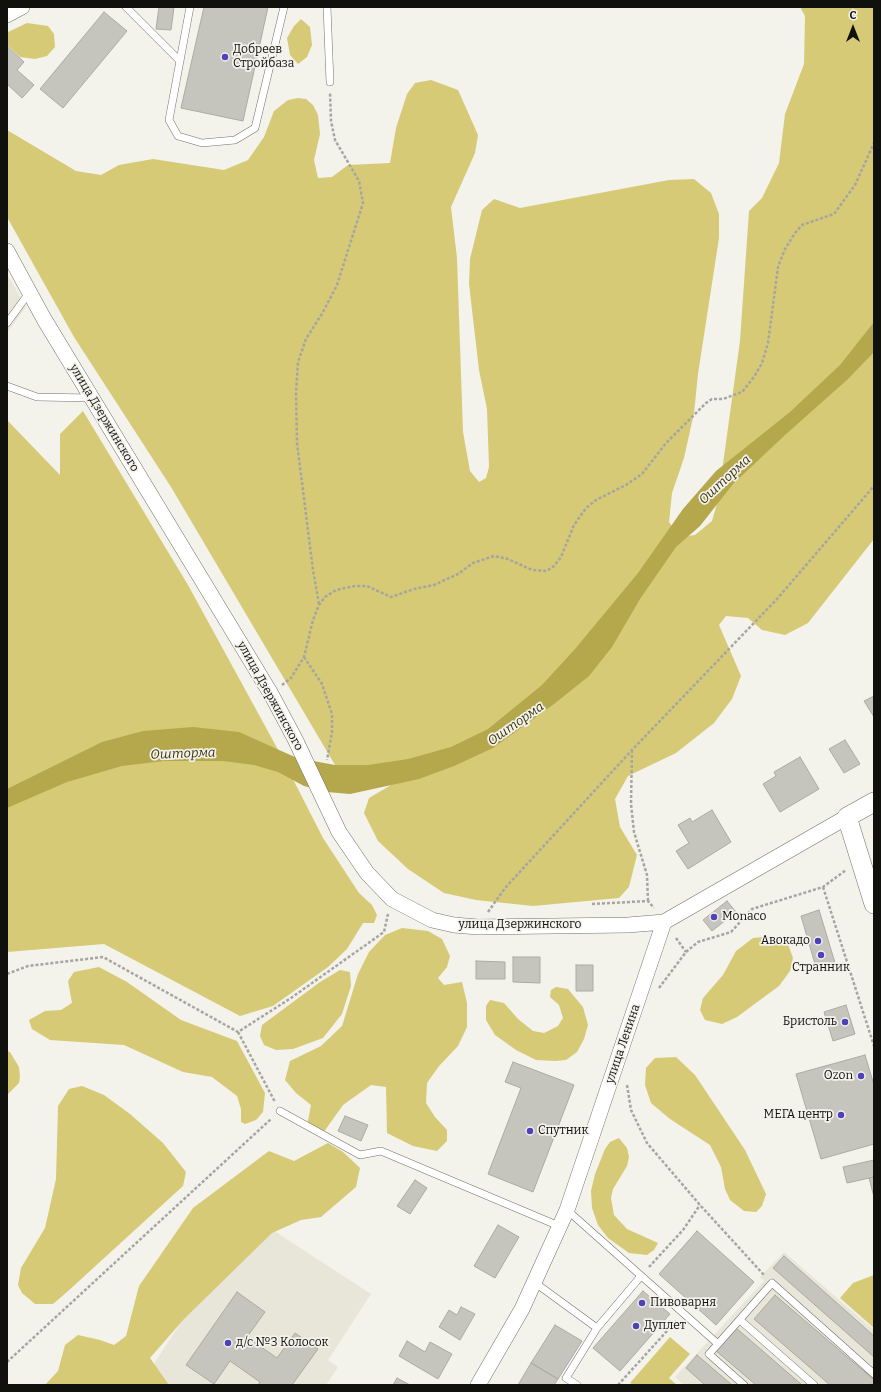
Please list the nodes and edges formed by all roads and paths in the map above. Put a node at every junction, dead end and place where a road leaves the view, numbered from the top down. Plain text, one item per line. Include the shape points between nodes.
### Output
1 (22, 7) edge
2 (126, 7) edge
3 (190, 7) edge
4 (284, 7) edge
5 (327, 7) edge
6 (7, 15) edge
7 (180, 61) junction
8 (330, 82) joint
9 (874, 143) edge
10 (7, 251) edge
11 (30, 292) junction
12 (8, 321) edge
13 (7, 386) edge
14 (92, 398) junction
15 (874, 486) edge
16 (319, 605) junction
17 (304, 657) junction
18 (291, 678) dead end
19 (632, 750) junction
20 (327, 760) dead end
21 (874, 802) edge
22 (847, 817) junction
23 (860, 859) junction
24 (823, 887) junction
25 (392, 899) junction
26 (648, 901) dead end
27 (874, 904) edge
28 (664, 922) junction
29 (478, 927) junction
30 (7, 974) edge
31 (658, 990) dead end
32 (238, 1032) junction
33 (874, 1046) edge
34 (617, 1064) junction
35 (280, 1111) junction
36 (700, 1205) junction
37 (567, 1210) junction
38 (559, 1226) junction
39 (641, 1276) junction
40 (533, 1282) junction
41 (772, 1284) junction
42 (683, 1313) junction
43 (740, 1320) junction
44 (597, 1328) junction
45 (718, 1344) junction
46 (7, 1362) edge
47 (874, 1374) edge
48 (478, 1385) edge
49 (577, 1385) edge
50 (618, 1385) edge
51 (744, 1385) edge
52 (814, 1385) edge

1 - 6 street
2 - 7 lane
3 - 7 lane
4 - 7 lane via 254,128 235,140 202,143 178,136 169,120
5 - 8 lane
8 - 16 path via 331,122 335,140 359,181 363,203 337,285 306,339 298,362 297,443
9 - 16 path via 855,186 834,214 802,225 785,249 778,266 768,343 762,363 754,377 742,392 723,399 712,399 706,403 666,443 642,474 586,508 574,525 561,557 554,566 547,571 532,570 508,559 494,556 473,563 458,574 404,594 391,597 367,586 355,586 336,590 325,597
10 - 11 street, улица Дзержинского
11 - 12 lane
11 - 14 street, улица Дзержинского
13 - 14 lane via 37,397
14 - 25 street, улица Дзержинского via 271,694 296,739 339,832 367,874
15 - 19 path via 777,599
16 - 17 path
17 - 18 path
17 - 20 path via 322,684 332,714
19 - 26 path via 631,804 634,832 647,875
19 - 29 path via 505,888
21 - 22 street
22 - 23 street
22 - 28 street
23 - 24 path
23 - 27 street
24 - 31 path via 752,909 731,932 698,942 686,952
24 - 33 path
25 - 29 street, улица Дзержинского via 432,920
25 - 32 path via 384,932
28 - 29 street, улица Дзержинского via 628,925
28 - 34 street, улица Ленина
30 - 32 path via 28,966 103,957
32 - 35 path
34 - 36 path via 624,1070 631,1110 647,1143
34 - 37 street, улица Ленина
35 - 38 lane via 360,1155 381,1151
35 - 46 path
36 - 39 path via 683,1230
36 - 41 path
37 - 38 street, улица Ленина
37 - 39 lane
38 - 40 street, улица Ленина
39 - 42 lane
39 - 44 lane
40 - 44 lane
40 - 48 street, улица Ленина via 522,1309
41 - 43 lane
41 - 47 lane
42 - 45 lane
42 - 50 path
43 - 45 lane
43 - 52 lane
44 - 49 lane via 566,1378
45 - 51 lane via 709,1354

